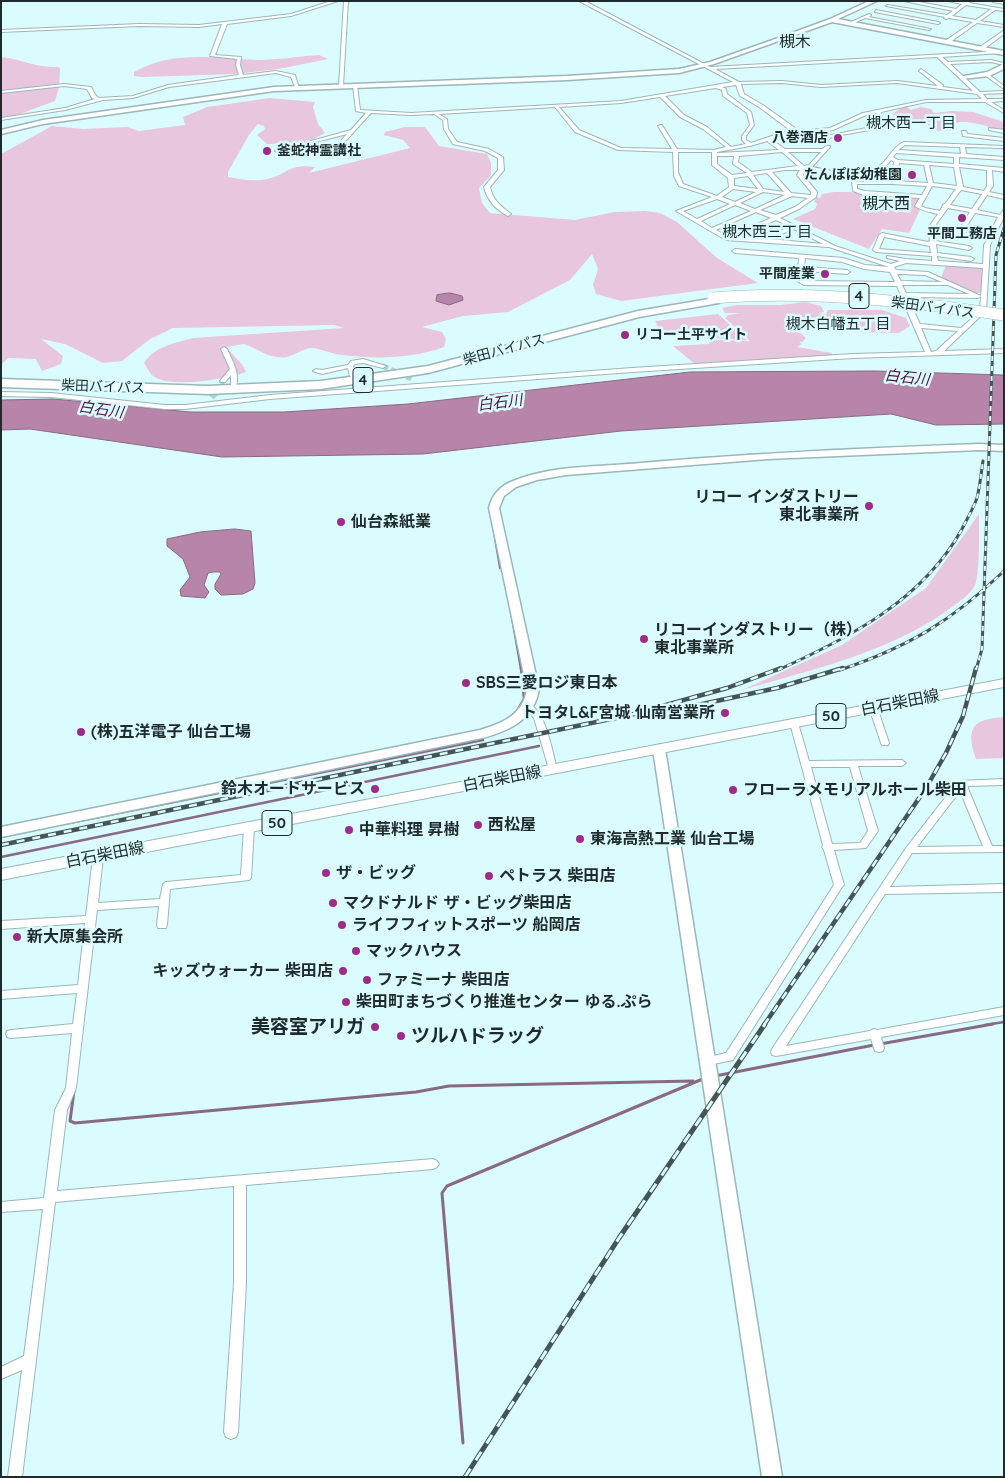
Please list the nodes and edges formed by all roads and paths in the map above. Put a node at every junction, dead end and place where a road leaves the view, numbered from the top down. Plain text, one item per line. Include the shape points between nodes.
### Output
1 (336, 1) edge
2 (346, 1) edge
3 (581, 1) edge
4 (874, 1) edge
5 (896, 1) edge
6 (906, 1) edge
7 (950, 1) edge
8 (994, 1) edge
9 (967, 3) edge
10 (1004, 3) edge
11 (888, 6) junction
12 (994, 9) junction
13 (956, 10) junction
14 (1004, 10) edge
15 (876, 12) junction
16 (864, 17) junction
17 (948, 17) junction
18 (832, 20) junction
19 (976, 22) junction
20 (225, 23) junction
21 (938, 23) junction
22 (849, 24) junction
23 (1004, 26) edge
24 (928, 29) junction
25 (1, 31) edge
26 (1004, 32) edge
27 (919, 37) junction
28 (947, 42) junction
29 (982, 48) junction
30 (1002, 52) edge
31 (938, 55) junction
32 (947, 63) junction
33 (707, 66) junction
34 (1003, 67) edge
35 (921, 70) dead end
36 (988, 75) junction
37 (241, 76) junction
38 (962, 77) junction
39 (738, 83) junction
40 (355, 85) junction
41 (341, 86) junction
42 (715, 86) junction
43 (941, 86) junction
44 (297, 87) junction
45 (1004, 88) edge
46 (1, 92) edge
47 (1004, 92) edge
48 (980, 93) junction
49 (661, 95) junction
50 (102, 99) junction
51 (988, 100) junction
52 (1004, 100) edge
53 (556, 106) junction
54 (369, 112) junction
55 (879, 112) junction
56 (1004, 112) edge
57 (436, 114) junction
58 (1, 119) edge
59 (660, 126) dead end
60 (992, 129) dead end
61 (352, 131) junction
62 (796, 131) junction
63 (2, 132) edge
64 (964, 132) dead end
65 (1004, 132) edge
66 (767, 139) junction
67 (827, 140) junction
68 (1004, 141) edge
69 (774, 142) junction
70 (990, 142) dead end
71 (750, 144) junction
72 (962, 144) junction
73 (730, 148) junction
74 (1004, 148) edge
75 (675, 150) junction
76 (783, 150) junction
77 (796, 150) junction
78 (277, 151) dead end
79 (825, 151) junction
80 (896, 151) junction
81 (714, 153) junction
82 (331, 155) dead end
83 (964, 155) junction
84 (737, 156) junction
85 (957, 156) junction
86 (1004, 159) edge
87 (894, 160) junction
88 (926, 164) junction
89 (956, 166) junction
90 (803, 168) junction
91 (989, 168) junction
92 (1004, 170) edge
93 (769, 172) junction
94 (751, 175) junction
95 (731, 177) junction
96 (894, 180) junction
97 (931, 184) junction
98 (732, 187) junction
99 (960, 187) junction
100 (762, 191) junction
101 (986, 193) junction
102 (790, 195) junction
103 (813, 197) junction
104 (924, 197) junction
105 (1004, 197) edge
106 (716, 198) junction
107 (735, 203) junction
108 (945, 206) junction
109 (755, 211) junction
110 (1004, 211) edge
111 (974, 212) junction
112 (942, 213) junction
113 (508, 214) dead end
114 (1000, 216) junction
115 (775, 217) junction
116 (697, 221) junction
117 (794, 227) junction
118 (931, 228) junction
119 (712, 230) junction
120 (959, 234) junction
121 (730, 238) junction
122 (989, 239) junction
123 (761, 241) junction
124 (785, 243) junction
125 (931, 243) junction
126 (833, 246) junction
127 (969, 248) dead end
128 (735, 250) dead end
129 (782, 255) junction
130 (802, 256) junction
131 (889, 257) dead end
132 (934, 257) junction
133 (971, 259) dead end
134 (766, 260) dead end
135 (906, 261) junction
136 (849, 262) junction
137 (985, 266) junction
138 (892, 269) junction
139 (801, 270) junction
140 (847, 272) junction
141 (849, 284) junction
142 (897, 284) junction
143 (950, 284) junction
144 (902, 295) junction
145 (981, 296) junction
146 (714, 299) junction
147 (1004, 317) edge
148 (918, 326) junction
149 (962, 330) junction
150 (224, 349) dead end
151 (1004, 351) edge
152 (929, 353) junction
153 (938, 353) junction
154 (383, 366) tunnel mouth
155 (233, 369) junction
156 (316, 371) dead end
157 (352, 371) junction
158 (1, 379) edge
159 (412, 379) tunnel mouth
160 (1, 383) edge
161 (228, 383) junction
162 (427, 386) junction
163 (1, 394) edge
164 (1004, 448) edge
165 (1004, 683) edge
166 (528, 706) junction
167 (873, 707) junction
168 (794, 723) junction
169 (885, 743) dead end
170 (659, 749) junction
171 (853, 763) junction
172 (902, 763) dead end
173 (806, 764) junction
174 (553, 769) junction
175 (1004, 782) edge
176 (961, 783) junction
177 (249, 828) junction
178 (1, 832) edge
179 (827, 848) junction
180 (1004, 849) edge
181 (908, 850) junction
182 (989, 850) junction
183 (98, 857) junction
184 (1, 875) edge
185 (1004, 888) edge
186 (882, 891) junction
187 (164, 902) junction
188 (92, 907) junction
189 (91, 919) junction
190 (162, 925) dead end
191 (1, 926) edge
192 (83, 989) junction
193 (1, 995) edge
194 (1004, 1011) edge
195 (78, 1028) junction
196 (11, 1034) dead end
197 (874, 1034) junction
198 (879, 1048) dead end
199 (711, 1072) junction
200 (433, 1164) dead end
201 (240, 1181) junction
202 (51, 1200) junction
203 (1, 1207) edge
204 (30, 1360) junction
205 (1, 1373) edge
206 (231, 1432) dead end
207 (15, 1477) edge
208 (772, 1477) edge

1 - 20 street via 291,15
2 - 41 street
3 - 33 street
4 - 18 street
5 - 11 street
6 - 13 street
7 - 9 street
8 - 10 street
9 - 12 street
9 - 13 street
11 - 15 street
11 - 17 street
12 - 14 street
12 - 19 street
13 - 17 street
15 - 16 street
15 - 21 street
16 - 22 street
16 - 24 street
17 - 19 street
17 - 21 street
18 - 22 street
18 - 33 street
19 - 23 street
19 - 28 street
20 - 25 street via 194,27 139,25
20 - 37 street via 212,56 239,58
21 - 24 street
22 - 27 street
24 - 27 street
26 - 29 street
27 - 28 street
28 - 29 street
29 - 30 street
30 - 31 street
31 - 32 street
31 - 33 street
32 - 34 street via 991,61
32 - 38 street
33 - 39 street
33 - 40 street via 632,75
34 - 36 street
35 - 43 street
36 - 38 street
36 - 45 street
37 - 44 street via 286,73 295,78
37 - 50 street via 168,86 133,97
38 - 48 street
39 - 42 street
39 - 43 street via 782,82 820,86 895,82
39 - 62 street via 742,96
40 - 41 street
40 - 54 street via 358,111
41 - 44 street
42 - 49 street
42 - 71 street via 724,89 725,95 749,112 752,125 744,140
43 - 48 street
44 - 63 street via 60,120
46 - 50 street via 78,86 90,88 94,97
47 - 48 street
48 - 51 street
49 - 53 street via 623,102
49 - 73 street via 682,116 705,128
50 - 58 street via 66,109
51 - 52 street
51 - 55 street via 926,101
51 - 56 street
53 - 57 street
53 - 75 street via 577,131 615,147
54 - 57 street
54 - 61 street
55 - 62 street via 864,114 831,129
55 - 67 street via 879,127 835,135
57 - 113 street via 445,119 446,129 455,143 487,150 500,157 501,170 486,187 493,203
59 - 75 street
60 - 65 street
61 - 78 street
61 - 82 street
62 - 66 street
62 - 67 street via 810,138
64 - 68 street via 965,135
66 - 69 street
66 - 71 street
67 - 79 street
68 - 70 street
69 - 76 street
69 - 77 street
71 - 73 street
72 - 74 street
72 - 80 street via 904,143
72 - 83 street
73 - 81 street
75 - 81 street
75 - 106 street via 674,166 681,185
76 - 77 street
76 - 84 street
76 - 90 street
77 - 79 street
79 - 90 street via 811,166
80 - 85 street
80 - 87 street
81 - 84 street
81 - 95 street via 715,166
83 - 85 street
83 - 86 street
84 - 94 street via 735,163
85 - 89 street
87 - 88 street
87 - 90 street via 881,170 863,174
87 - 96 street
88 - 89 street
88 - 97 street
89 - 91 street
89 - 99 street
90 - 93 street
90 - 103 street via 800,176 814,192
91 - 92 street
91 - 101 street via 990,186
93 - 94 street
93 - 102 street
94 - 95 street
94 - 100 street
95 - 98 street
96 - 97 street
96 - 104 street via 854,183 855,190
97 - 99 street
97 - 104 street
98 - 100 street
98 - 106 street
99 - 101 street
99 - 108 street
100 - 102 street
100 - 107 street
101 - 105 street
101 - 111 street
102 - 103 street
102 - 109 street
103 - 115 street
104 - 112 street via 918,206
106 - 107 street
106 - 116 street via 679,211
107 - 109 street
107 - 116 street
108 - 111 street
108 - 112 street
109 - 115 street
109 - 119 street
110 - 114 street
111 - 114 street
111 - 120 street
112 - 118 street
114 - 122 street
115 - 117 street
115 - 121 street
116 - 119 street
117 - 123 street
117 - 126 street
118 - 120 street
118 - 125 street
119 - 121 street
120 - 122 street
121 - 123 street
122 - 137 street
123 - 124 street
124 - 126 street
124 - 129 street
125 - 127 street
125 - 132 street
125 - 132 street via 882,235 876,250
126 - 138 street
128 - 129 street
129 - 130 street
129 - 134 street
130 - 136 street
130 - 139 street
131 - 135 street
132 - 133 street
132 - 135 street
132 - 137 street
135 - 138 street
136 - 138 street
136 - 140 street
137 - 145 street
138 - 142 street
138 - 143 street via 926,273
139 - 140 street
139 - 141 street via 800,281 804,283
140 - 141 street
141 - 142 street
142 - 143 street
142 - 144 street
143 - 145 street
144 - 145 street
144 - 148 street
145 - 149 street via 984,314
146 - 147 highway, 柴田バイパス / 4, bridge via 832,297
146 - 157 highway, 柴田バイパス / 4 via 623,314 456,358
146 - 160 highway, 柴田バイパス / 4 via 638,314 428,369 329,384 208,390
148 - 149 street
148 - 152 street
149 - 153 street
150 - 155 street
151 - 153 street
152 - 153 street
152 - 162 street
154 - 157 street via 353,362
155 - 161 street
155 - 161 street via 235,376
156 - 157 street
157 - 161 highway, 柴田バイパス / 4 via 280,384
158 - 161 highway, 柴田バイパス / 4
159 - 162 street
162 - 163 street via 212,400 165,408 51,394
164 - 166 street via 762,455 534,478 509,486 496,499 494,508 531,674 532,696
165 - 167 main road, 白石柴田線 / 50
166 - 174 street via 538,717
166 - 178 street via 515,721 482,734
167 - 168 main road, 白石柴田線 / 50
167 - 169 street
168 - 170 main road, 白石柴田線 / 50
168 - 173 street
170 - 174 main road, 白石柴田線 / 50
170 - 199 street via 686,933
171 - 172 street
171 - 173 street
171 - 179 street via 873,830 863,846
173 - 179 street
174 - 177 main road, 白石柴田線 / 50
175 - 176 street
176 - 181 street
176 - 182 street
177 - 183 main road, 白石柴田線 / 50
177 - 187 street via 246,878 166,886
179 - 199 street via 839,885 729,1057
180 - 182 street
181 - 182 street
181 - 186 street
183 - 184 main road, 白石柴田線 / 50
183 - 188 street
185 - 186 street
186 - 197 street via 776,1052
187 - 188 street
187 - 190 street
188 - 189 street
189 - 191 street
189 - 192 street
192 - 193 street
192 - 195 street
194 - 197 street
195 - 196 street
195 - 202 street via 71,1088 61,1110
197 - 198 street
199 - 208 street
200 - 201 street
201 - 202 street
201 - 206 street via 240,1282
202 - 203 street
202 - 204 street
204 - 205 street
204 - 207 street

